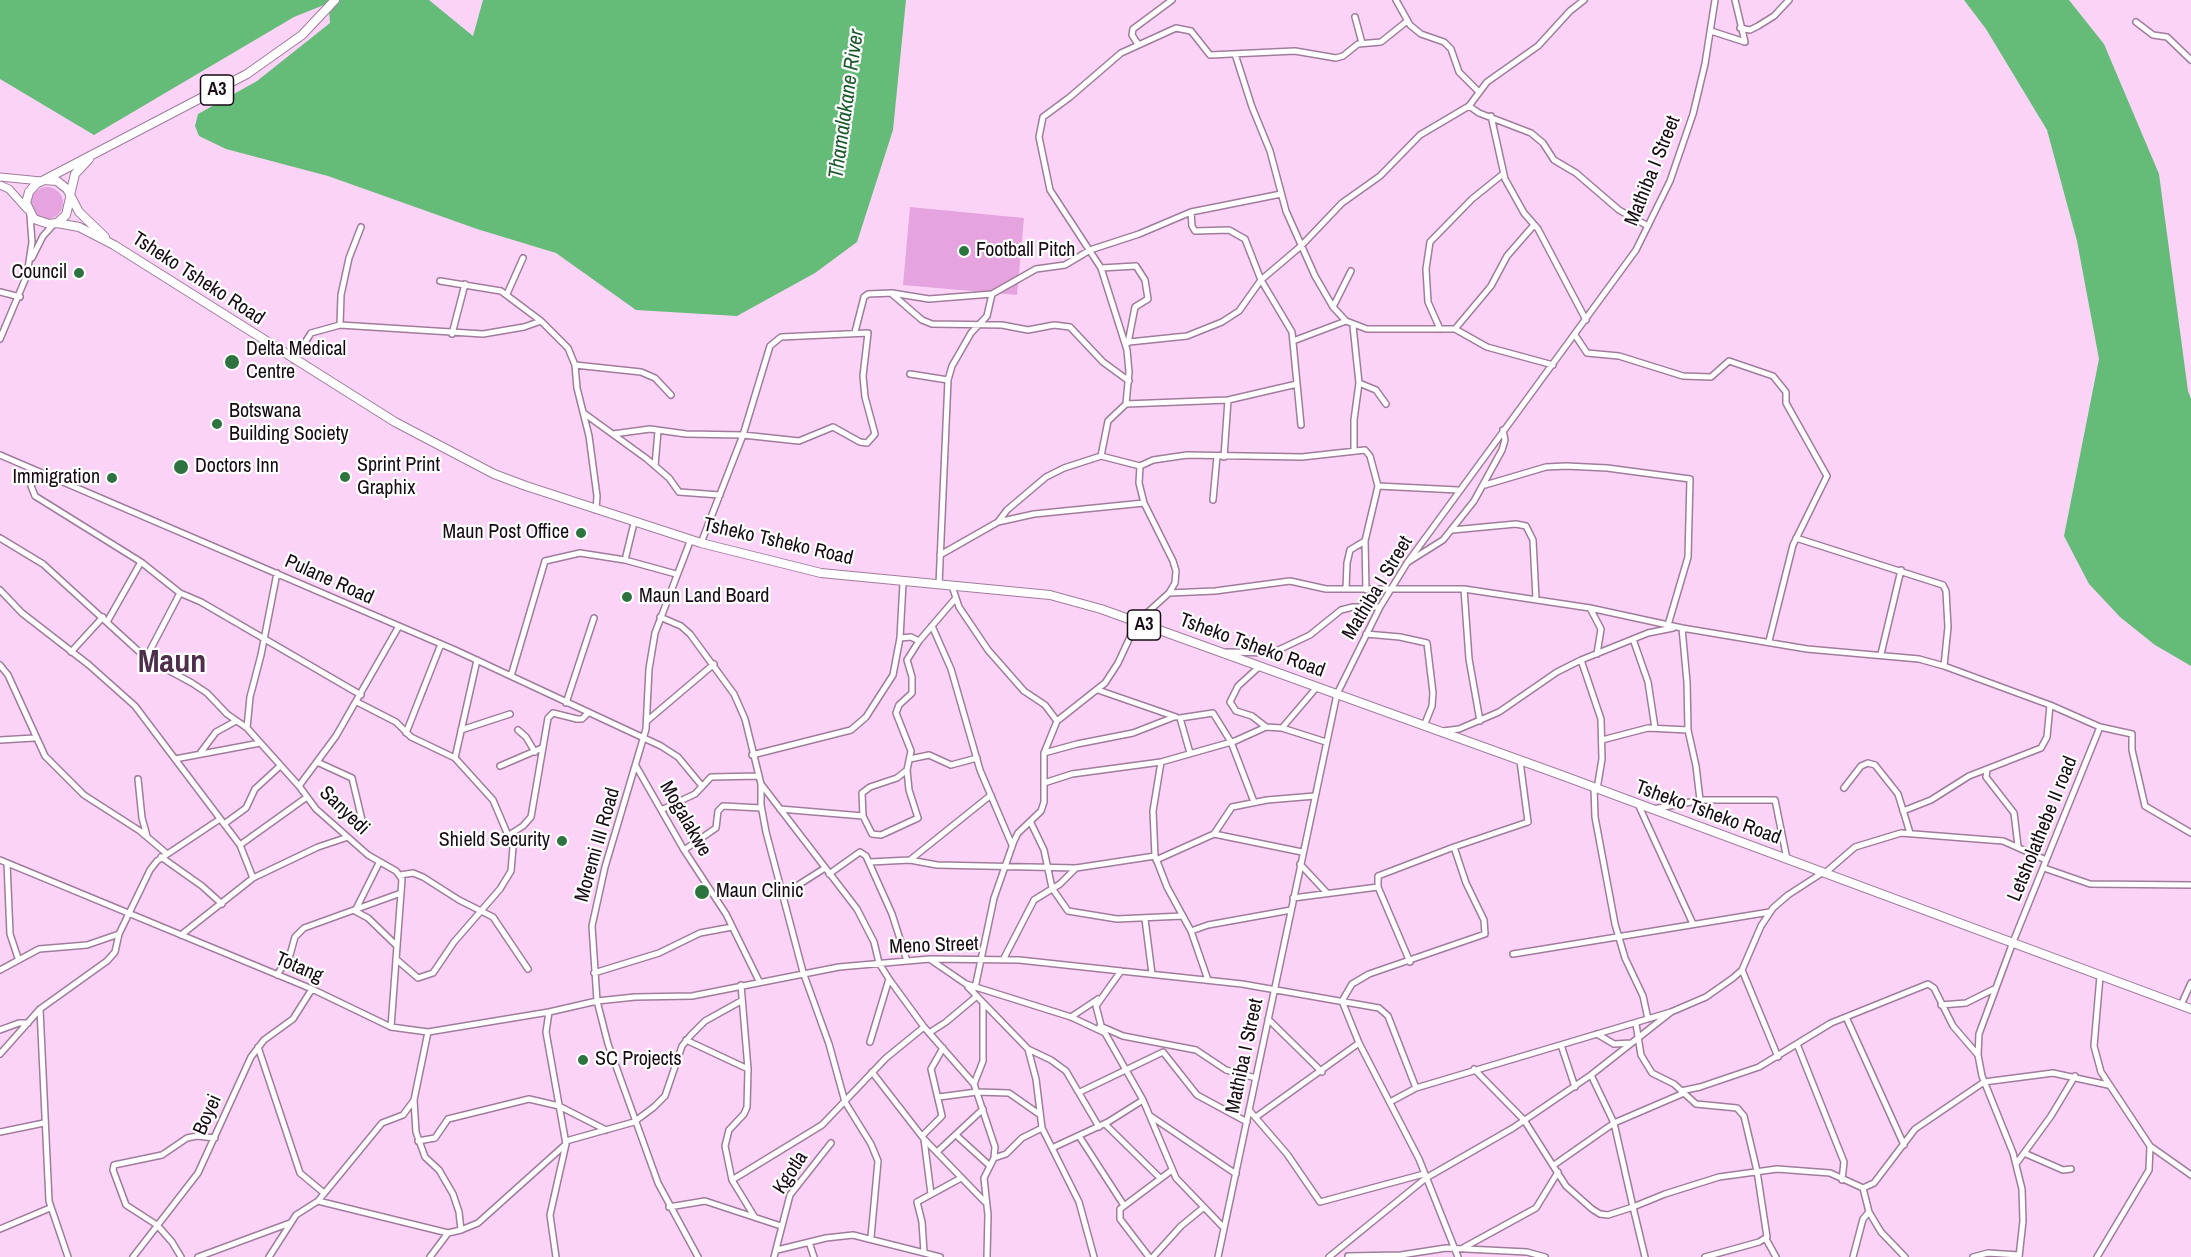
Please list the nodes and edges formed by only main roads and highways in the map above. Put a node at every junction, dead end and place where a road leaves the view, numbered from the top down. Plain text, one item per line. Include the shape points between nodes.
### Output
1 (335, 0) edge
2 (100, 152) junction
3 (0, 177) edge
4 (43, 181) junction
5 (0, 185) edge
6 (70, 197) junction
7 (29, 212) junction
8 (55, 223) junction
9 (114, 245) junction
10 (2191, 1009) edge

1 - 2 highway, A3 via 302,35 247,74
2 - 4 highway, A3
2 - 6 highway, A3 via 75,174
3 - 4 main road
4 - 6 highway, A3 via 62,185
4 - 7 highway via 29,192
5 - 7 main road via 9,189
6 - 8 highway, A3 via 69,210
6 - 9 highway, Tsheko Tsheko Road / A3 via 85,218
7 - 8 highway, A3 via 38,222
8 - 9 highway, Tsheko Tsheko Road / A3 via 79,227
9 - 10 highway, Tsheko Tsheko Road / A3 via 394,422 494,474 634,523 821,573 1050,595 1137,622

